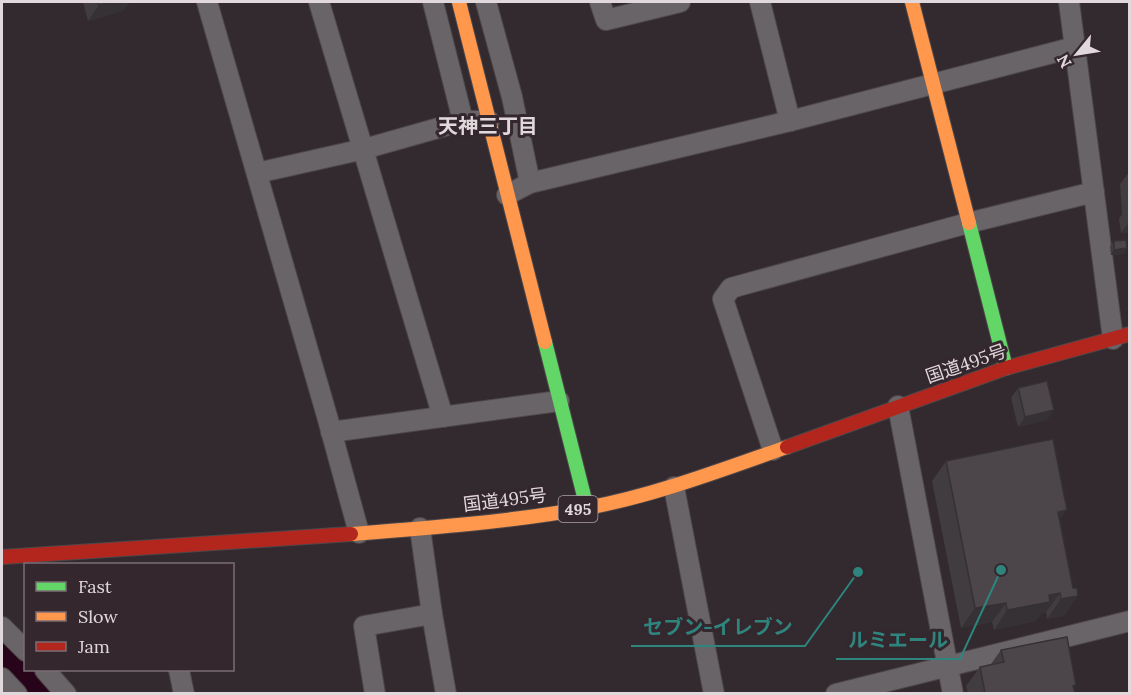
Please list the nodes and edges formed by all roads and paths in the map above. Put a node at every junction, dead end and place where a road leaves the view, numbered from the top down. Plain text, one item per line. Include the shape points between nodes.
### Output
1 (207, 2) edge
2 (320, 2) edge
3 (433, 2) edge
4 (459, 2) edge
5 (486, 2) edge
6 (600, 2) edge
7 (680, 2) edge
8 (760, 2) edge
9 (912, 2) edge
10 (1069, 2) edge
11 (1075, 47) junction
12 (933, 85) junction
13 (463, 121) junction
14 (489, 121) junction
15 (790, 121) junction
16 (364, 149) junction
17 (257, 173) junction
18 (530, 183) junction
19 (1094, 192) junction
20 (507, 195) junction
21 (968, 223) junction
22 (1121, 337) edge
23 (1006, 368) junction
24 (559, 401) junction
25 (898, 406) junction
26 (443, 417) junction
27 (331, 432) junction
28 (773, 450) junction
29 (674, 487) junction
30 (587, 508) junction
31 (420, 528) junction
32 (359, 533) junction
33 (155, 556) edge
34 (2, 557) edge
35 (432, 614) junction
36 (1130, 621) edge
37 (2, 627) edge
38 (24, 649) edge
39 (948, 665) junction
40 (47, 671) edge
41 (178, 671) edge
42 (2, 678) edge
43 (16, 693) edge
44 (66, 693) edge
45 (183, 693) edge
46 (375, 693) edge
47 (446, 693) edge
48 (714, 693) edge
49 (836, 693) edge
50 (953, 693) edge

1 - 17 street
2 - 16 street
3 - 13 street
4 - 14 main road
5 - 18 street
6 - 7 street via 606,20
8 - 15 street
9 - 12 main road
10 - 11 street
11 - 12 street
11 - 19 street
12 - 15 street
12 - 21 main road
13 - 14 street
13 - 16 street
14 - 20 main road
15 - 18 street
16 - 17 street
16 - 26 street
17 - 27 street
18 - 20 street
19 - 21 street
19 - 22 street
20 - 24 main road
21 - 23 main road
21 - 28 street via 731,288 723,299
22 - 23 main road, 国道495号 / 495
23 - 25 main road, 国道495号 / 495
24 - 26 street
24 - 30 main road
25 - 28 main road, 国道495号 / 495
25 - 39 street
26 - 27 street
27 - 32 street
28 - 29 main road, 国道495号 / 495
29 - 30 main road, 国道495号 / 495
29 - 48 street
30 - 31 main road, 国道495号 / 495
31 - 32 main road, 国道495号 / 495
31 - 35 street
32 - 33 main road, 国道495号 / 495
33 - 34 main road, 国道495号 / 495
35 - 46 street via 364,626
35 - 47 street
36 - 39 street
37 - 38 street
39 - 49 street
39 - 50 street
40 - 44 street
41 - 45 street
42 - 43 street

